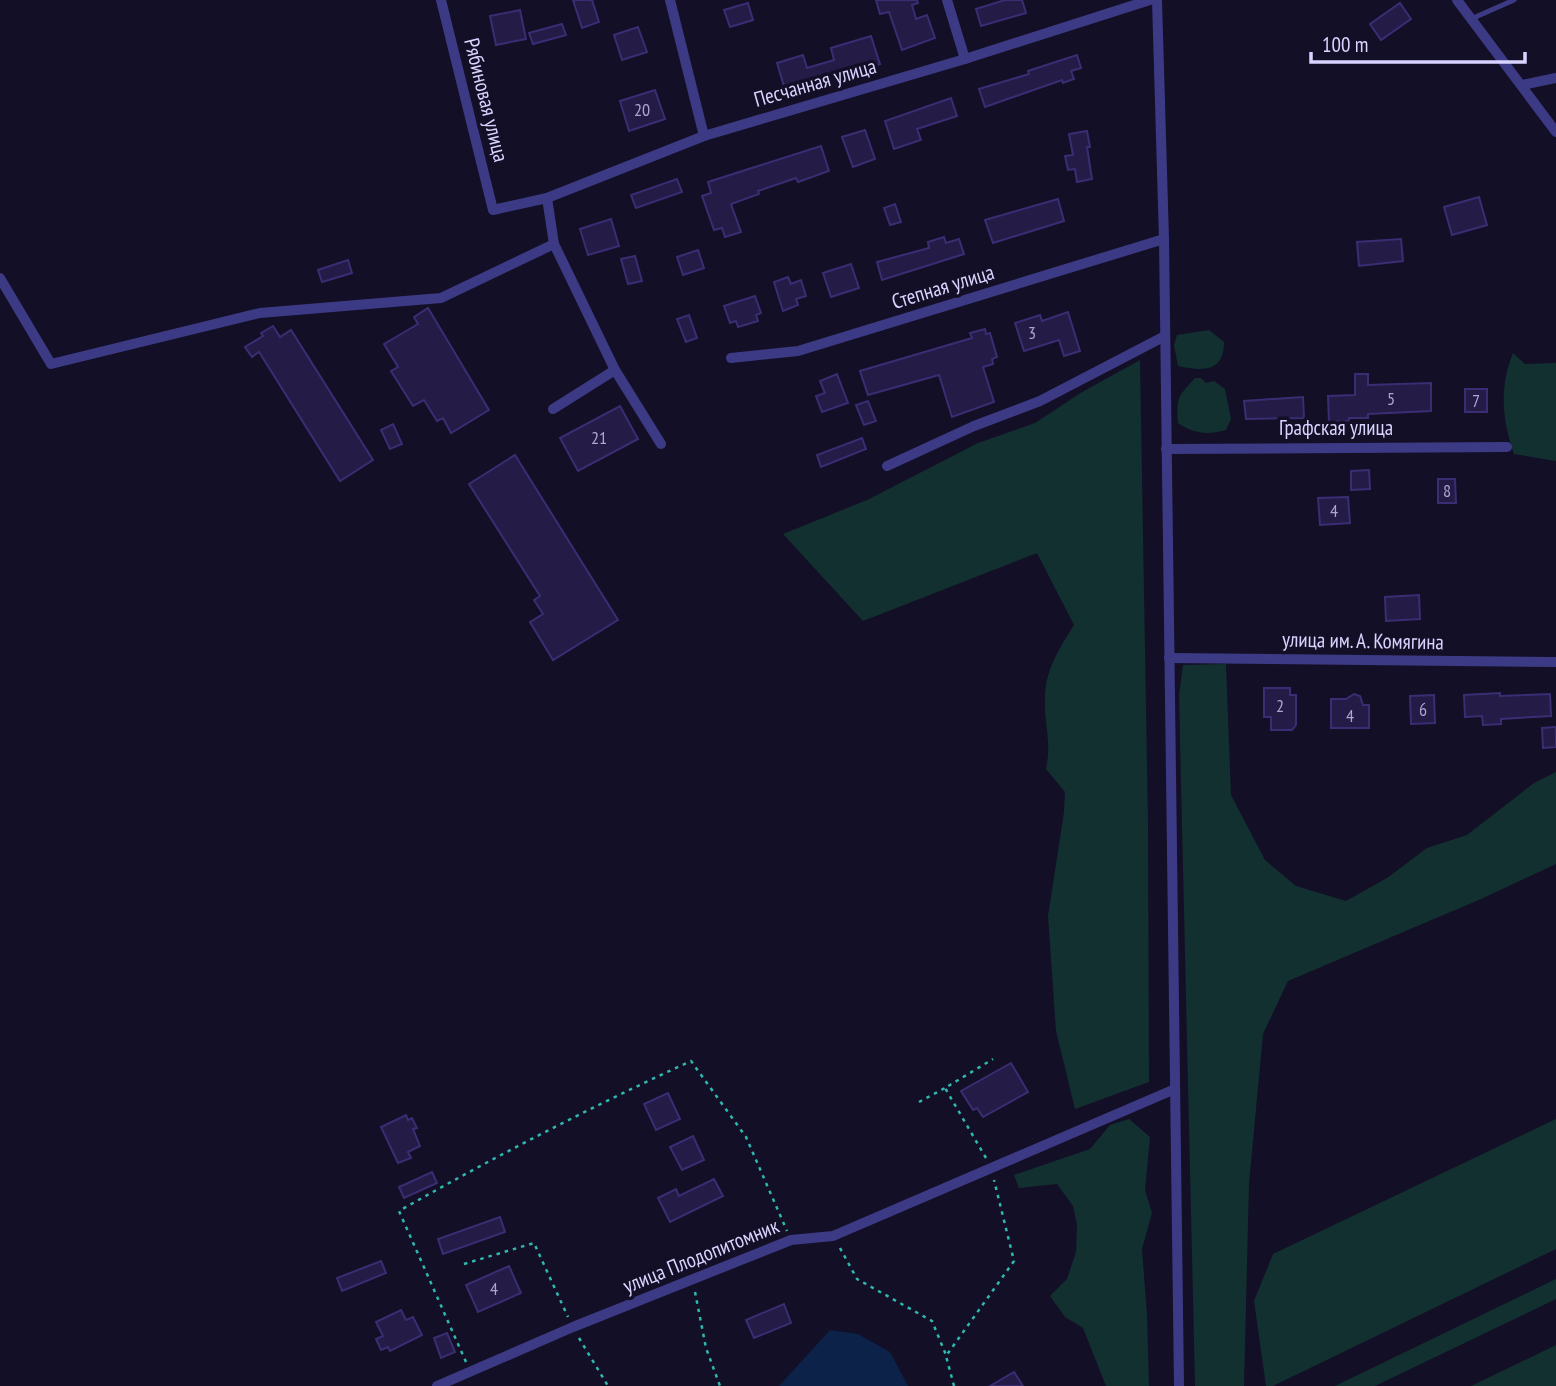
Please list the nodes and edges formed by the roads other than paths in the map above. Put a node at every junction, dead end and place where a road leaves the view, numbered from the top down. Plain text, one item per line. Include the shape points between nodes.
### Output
1 (441, 0) edge
2 (670, 0) edge
3 (947, 0) edge
4 (1150, 0) edge
5 (1157, 0) edge
6 (1457, 0) edge
7 (1514, 0) edge
8 (1471, 19) junction
9 (965, 59) junction
10 (1556, 78) edge
11 (1522, 85) junction
12 (1556, 132) edge
13 (704, 136) junction
14 (547, 198) junction
15 (493, 210) joint
16 (1164, 239) junction
17 (554, 244) junction
18 (0, 278) edge
19 (1165, 336) junction
20 (731, 358) dead end
21 (615, 370) junction
22 (553, 409) dead end
23 (660, 444) dead end
24 (1507, 447) dead end
25 (1166, 449) junction
26 (887, 466) dead end
27 (1169, 658) junction
28 (1556, 662) edge
29 (1175, 1089) junction
30 (437, 1386) edge
31 (1179, 1386) edge

1 - 15 street, Рябиновая улица
2 - 13 street
3 - 9 street
4 - 9 street, Песчанная улица
5 - 16 street
6 - 8 street
7 - 8 lane
8 - 11 street
9 - 13 street, Песчанная улица
10 - 11 street
11 - 12 street
13 - 14 street, Песчанная улица
14 - 15 street, Песчанная улица
14 - 17 street
16 - 19 street
16 - 20 street, Степная улица via 798,351
17 - 18 street via 441,298 260,313 51,364
17 - 21 street
19 - 25 street
19 - 26 street via 1040,401
21 - 22 street
21 - 23 street
24 - 25 street, Графская улица
25 - 27 street
27 - 28 street, улица им. А. Комягина
27 - 29 street
29 - 30 street, улица Плодопитомник via 833,1236 790,1240
29 - 31 street

